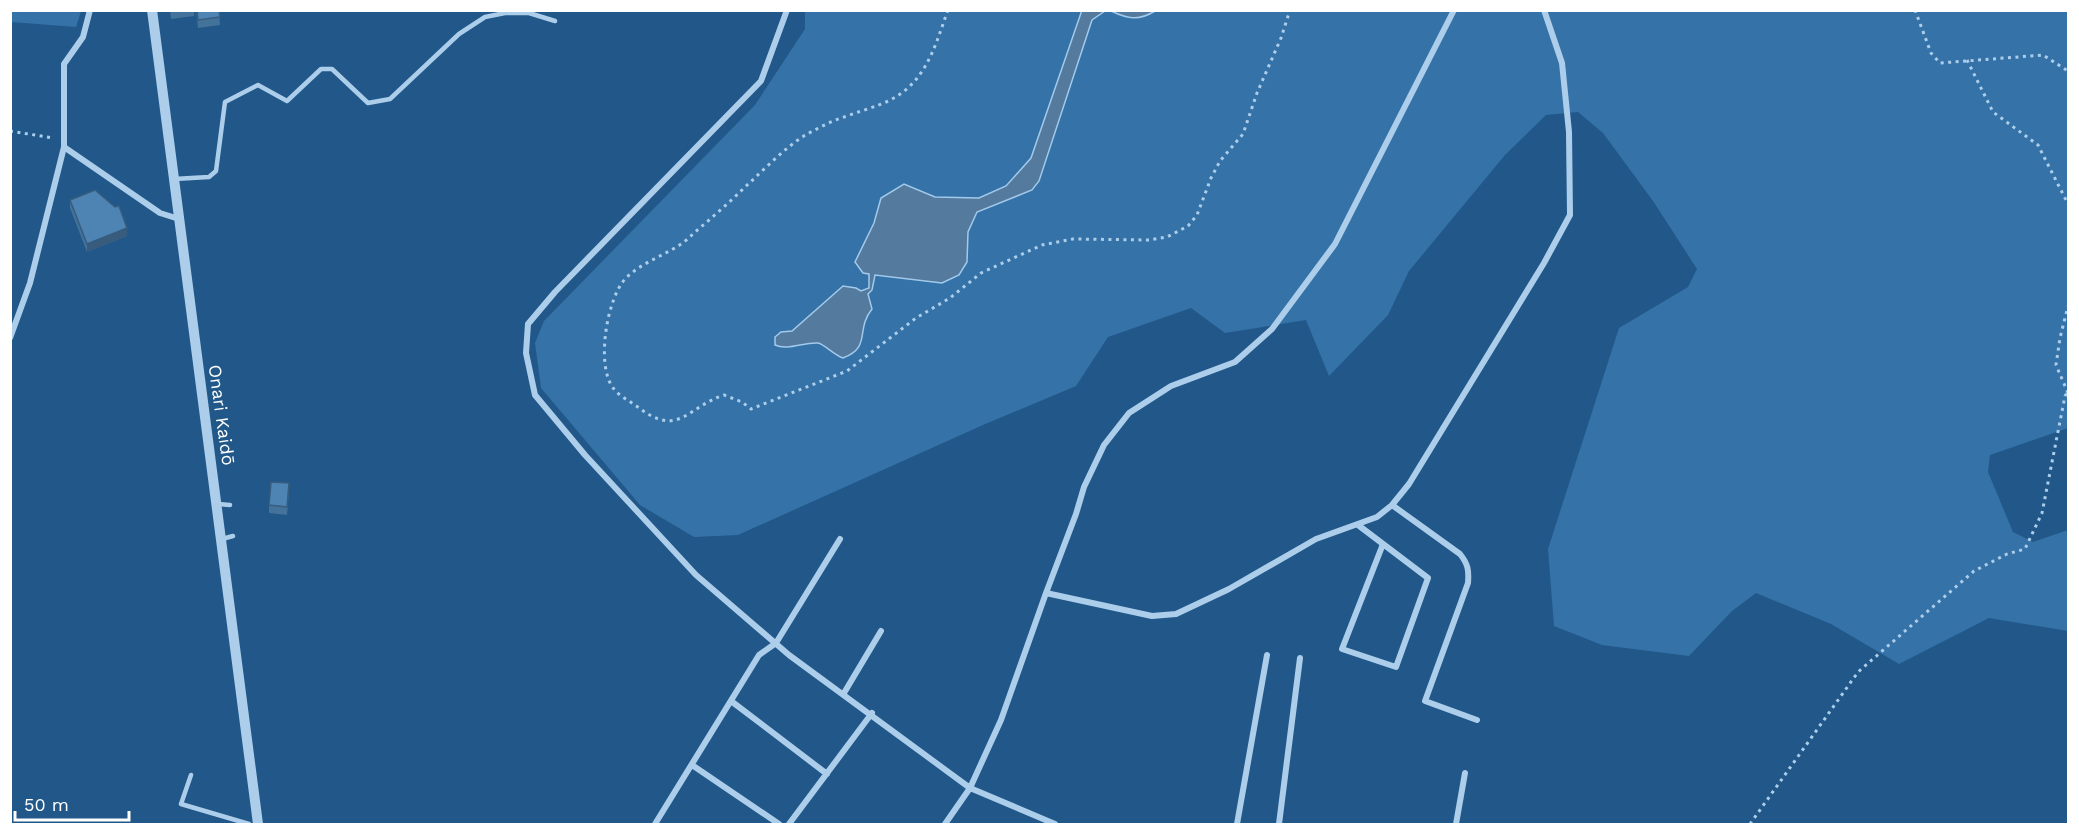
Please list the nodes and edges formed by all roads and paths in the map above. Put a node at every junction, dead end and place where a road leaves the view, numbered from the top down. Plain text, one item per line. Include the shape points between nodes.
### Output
1 (90, 10) edge
2 (152, 10) edge
3 (788, 10) edge
4 (948, 10) edge
5 (1290, 10) edge
6 (1454, 10) edge
7 (1544, 10) edge
8 (1915, 10) edge
9 (555, 21) dead end
10 (1967, 60) junction
11 (2068, 71) edge
12 (10, 130) edge
13 (64, 140) junction
14 (64, 147) junction
15 (174, 179) junction
16 (2068, 204) edge
17 (180, 219) junction
18 (2068, 306) edge
19 (10, 338) edge
20 (2068, 392) edge
21 (218, 504) junction
22 (230, 505) dead end
23 (1392, 505) junction
24 (1358, 525) junction
25 (840, 539) dead end
26 (1383, 544) junction
27 (1046, 593) junction
28 (881, 631) dead end
29 (776, 643) junction
30 (1267, 655) dead end
31 (1300, 658) dead end
32 (844, 693) junction
33 (731, 700) junction
34 (872, 713) junction
35 (1477, 720) dead end
36 (692, 765) junction
37 (1465, 773) dead end
38 (827, 774) junction
39 (191, 775) dead end
40 (970, 788) junction
41 (249, 825) edge
42 (258, 825) edge
43 (655, 825) edge
44 (779, 825) edge
45 (789, 825) edge
46 (945, 825) edge
47 (1055, 825) edge
48 (1237, 825) edge
49 (1279, 825) edge
50 (1456, 825) edge
51 (1750, 825) edge

1 - 13 street via 83,37 64,64
2 - 15 street, Onari Kaidō
3 - 29 street via 761,81 555,292 528,324 526,353 535,395 585,455 696,575
4 - 5 path via 927,65 910,86 894,99 805,136 684,242 619,285 605,339 604,362 613,388 664,422 678,421 710,399 724,395 752,409 847,371 981,273 1042,245 1073,239 1148,240 1167,237 1188,226 1197,215 1220,161 1243,134
6 - 27 street via 1335,244 1272,329 1235,362 1171,386 1129,413 1104,445 1084,487
7 - 23 street via 1562,63 1569,132 1570,215 1409,484
8 - 10 path via 1931,53 1940,63
9 - 15 lane via 529,13 485,17 459,34 390,99 368,103 332,69 321,69 287,101 258,85 225,102 216,171 209,177
10 - 11 path via 2043,55
10 - 16 path via 1993,112 2038,146
12 - 13 path
13 - 14 street
14 - 17 street via 160,213
14 - 19 street via 30,283
15 - 17 street, Onari Kaidō
17 - 21 street, Onari Kaidō
18 - 20 path via 2056,365
20 - 51 path via 2042,513 2025,549 1974,571 1858,672
21 - 22 lane
21 - 42 street, Onari Kaidō via 228,537
23 - 24 street
23 - 35 street via 1460,554 1470,570 1425,701
24 - 26 street
24 - 27 street via 1316,539 1176,614 1152,616
25 - 29 street
26 - 26 street via 1428,578 1396,667 1342,649
27 - 40 street via 1001,720
28 - 32 street
29 - 32 street
29 - 33 street via 759,655
30 - 48 street
31 - 49 street
32 - 34 street
33 - 36 street
33 - 38 street
34 - 38 street
34 - 40 street
36 - 43 street
36 - 44 street
37 - 50 street
38 - 45 street
39 - 41 lane via 181,804
40 - 46 street
40 - 47 street

